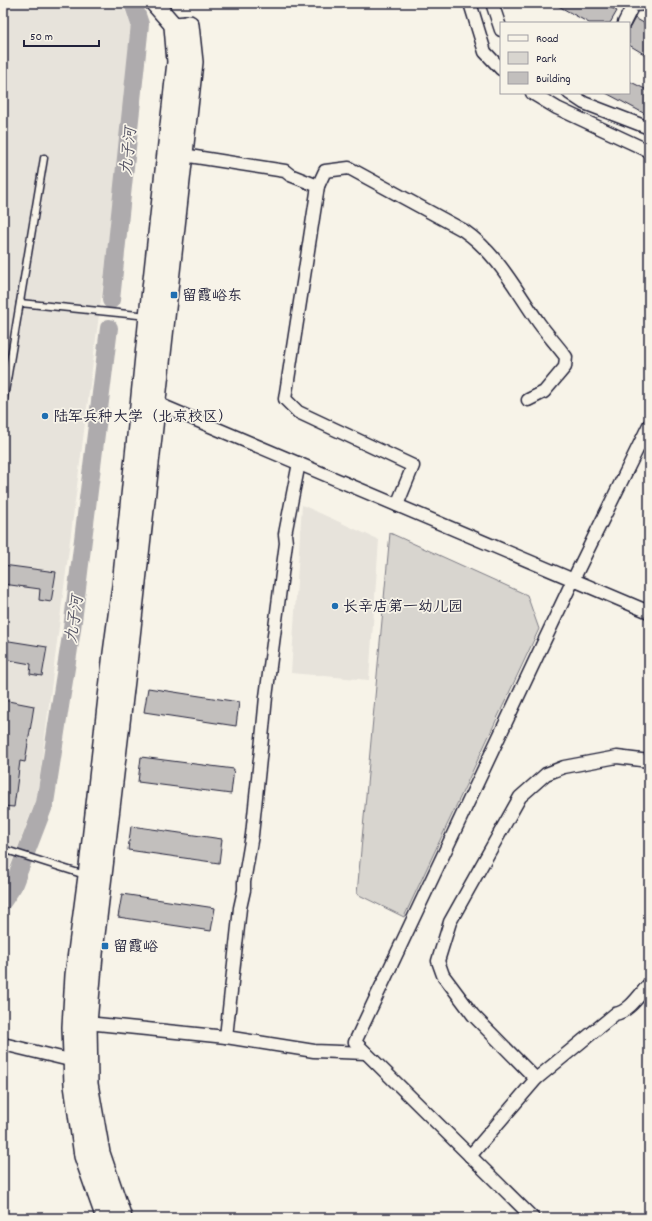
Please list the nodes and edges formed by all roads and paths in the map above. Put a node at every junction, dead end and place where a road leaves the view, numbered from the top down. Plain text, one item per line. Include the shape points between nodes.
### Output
1 (154, 3) edge
2 (470, 3) edge
3 (492, 3) edge
4 (631, 4) edge
5 (649, 4) edge
6 (649, 14) edge
7 (624, 22) edge
8 (181, 26) junction
9 (500, 27) edge
10 (500, 68) edge
11 (534, 94) edge
12 (573, 94) edge
13 (587, 98) edge
14 (649, 128) edge
15 (649, 151) edge
16 (183, 155) junction
17 (44, 158) dead end
18 (318, 186) junction
19 (20, 303) junction
20 (149, 316) junction
21 (528, 400) dead end
22 (156, 403) junction
23 (3, 404) edge
24 (649, 425) edge
25 (644, 446) edge
26 (299, 463) junction
27 (397, 505) junction
28 (573, 580) junction
29 (649, 612) edge
30 (649, 762) edge
31 (3, 849) edge
32 (88, 876) junction
33 (649, 984) edge
34 (87, 1024) junction
35 (226, 1037) junction
36 (3, 1044) edge
37 (366, 1053) junction
38 (74, 1061) junction
39 (536, 1079) junction
40 (470, 1156) junction
41 (106, 1218) edge
42 (122, 1218) edge
43 (533, 1218) edge

1 - 8 street
2 - 10 street via 485,52
3 - 9 street
4 - 5 street
4 - 6 street
4 - 7 street
8 - 16 main road via 193,62
8 - 20 main road
11 - 15 street via 557,108
12 - 13 street
13 - 14 street
16 - 18 street via 285,171
16 - 22 main road
17 - 19 lane
18 - 21 street via 325,171 349,168 478,239 514,283 539,323 566,357 565,367 544,392
18 - 27 street via 285,398 298,412 413,466
19 - 20 lane
19 - 23 lane
20 - 32 main road via 122,586
22 - 26 street
22 - 34 main road
24 - 25 street
25 - 28 street
26 - 27 street
26 - 35 street via 285,534 262,749 240,908
27 - 28 street
28 - 29 street
28 - 37 street via 354,1042
30 - 39 street via 617,757 564,767 546,774 520,797 450,922 438,961 443,975 473,1014
31 - 32 lane
32 - 38 main road via 72,1027
33 - 39 street via 621,1013 615,1014
34 - 35 street
34 - 42 main road via 88,1084 100,1153
35 - 37 street via 314,1051
36 - 38 street
37 - 40 street
38 - 41 main road via 74,1086 84,1156
39 - 40 street
40 - 43 street

